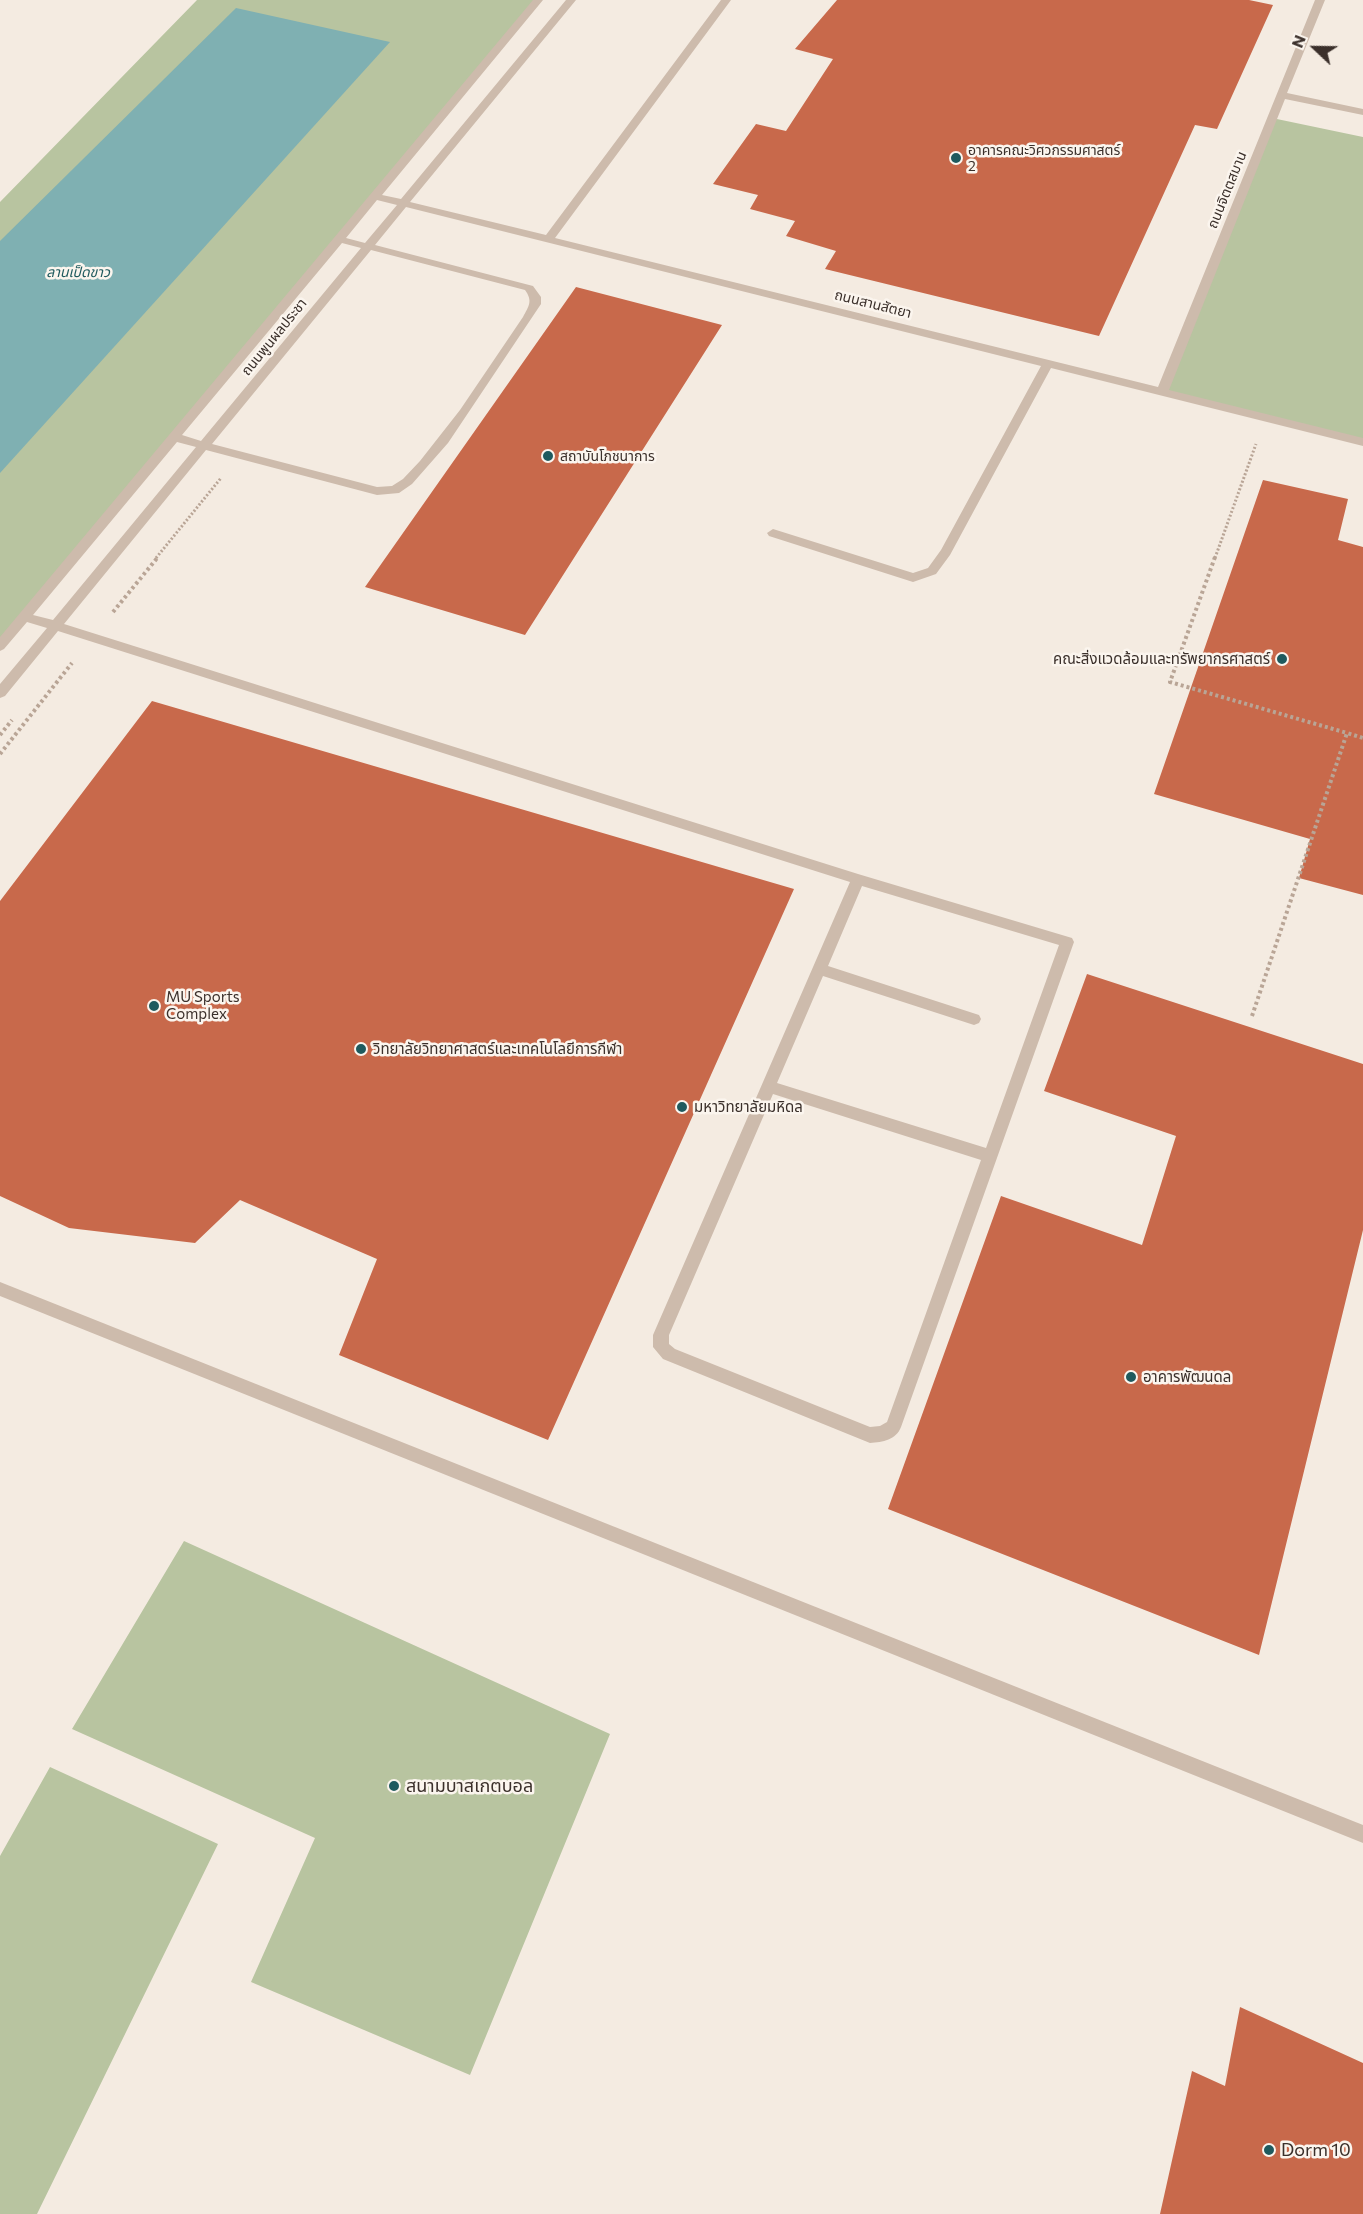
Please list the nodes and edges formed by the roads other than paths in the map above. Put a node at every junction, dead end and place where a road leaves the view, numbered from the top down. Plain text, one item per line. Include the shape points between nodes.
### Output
1 (538, 0) edge
2 (570, 0) edge
3 (726, 0) edge
4 (1320, 0) edge
5 (1281, 95) junction
6 (1363, 112) edge
7 (375, 196) junction
8 (403, 203) junction
9 (339, 239) junction
10 (549, 239) junction
11 (368, 246) junction
12 (1048, 364) junction
13 (1162, 392) junction
14 (174, 437) junction
15 (1363, 441) edge
16 (204, 446) junction
17 (773, 533) dead end
18 (24, 617) junction
19 (55, 625) junction
20 (0, 646) edge
21 (0, 670) edge
22 (14, 676) junction
23 (0, 693) edge
24 (858, 879) junction
25 (819, 969) junction
26 (974, 1020) dead end
27 (768, 1086) junction
28 (991, 1156) junction
29 (0, 1289) edge
30 (1363, 1834) edge

1 - 7 street, ถนนพูนผลประชา
2 - 8 street, ถนนพูนผลประชา
3 - 10 street
4 - 5 street, ถนนจิตตสมาน
5 - 6 street
5 - 13 street, ถนนจิตตสมาน
7 - 8 street, ถนนสานสัตยา
7 - 9 street, ถนนพูนผลประชา
8 - 10 street, ถนนสานสัตยา
8 - 11 street, ถนนพูนผลประชา
9 - 11 street
9 - 14 street, ถนนพูนผลประชา
10 - 12 street, ถนนสานสัตยา
11 - 16 street, ถนนพูนผลประชา
11 - 16 street via 529,288 536,297 528,318 429,459 409,483 384,492
12 - 13 street, ถนนสานสัตยา
12 - 17 street via 932,571 913,578
13 - 15 street, ถนนสานสัตยา
14 - 16 street
14 - 18 street, ถนนพูนผลประชา
16 - 19 street, ถนนพูนผลประชา
18 - 19 street
18 - 20 street, ถนนพูนผลประชา
19 - 22 street, ถนนพูนผลประชา
19 - 24 street
21 - 22 street
22 - 23 street, ถนนพูนผลประชา
24 - 25 street
24 - 28 street via 1067,942
25 - 26 street
25 - 27 street
27 - 28 street
27 - 28 street via 661,1335 661,1347 669,1354 870,1435 883,1434 893,1427
29 - 30 street

